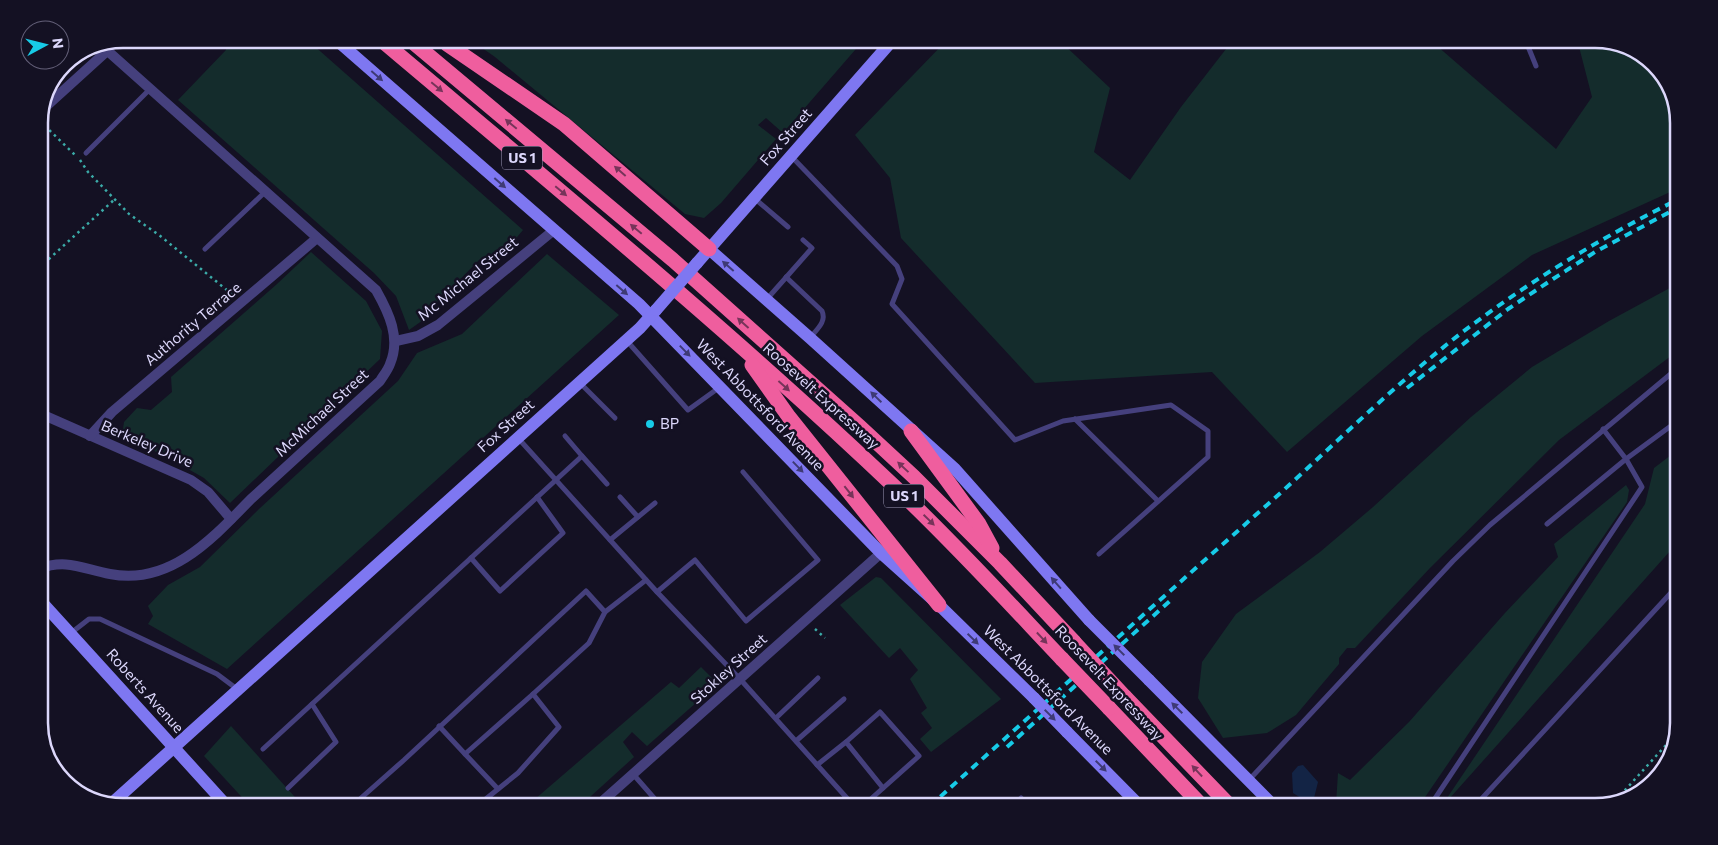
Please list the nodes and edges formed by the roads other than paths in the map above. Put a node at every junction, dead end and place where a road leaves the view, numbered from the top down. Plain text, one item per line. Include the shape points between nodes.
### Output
1 (345, 48) edge
2 (391, 48) edge
3 (421, 48) edge
4 (453, 48) edge
5 (885, 48) edge
6 (1529, 48) edge
7 (106, 50) edge
8 (101, 51) edge
9 (1536, 66) dead end
10 (150, 89) junction
11 (51, 101) edge
12 (86, 153) dead end
13 (791, 156) junction
14 (265, 192) junction
15 (754, 198) junction
16 (788, 227) dead end
17 (554, 230) junction
18 (317, 238) junction
19 (803, 240) dead end
20 (205, 249) dead end
21 (709, 249) junction
22 (786, 277) junction
23 (767, 300) junction
24 (653, 313) junction
25 (810, 338) junction
26 (626, 340) junction
27 (396, 341) junction
28 (735, 342) junction
29 (1670, 374) edge
30 (580, 382) junction
31 (720, 387) junction
32 (48, 416) edge
33 (615, 418) dead end
34 (1075, 419) junction
35 (1670, 427) edge
36 (1603, 429) junction
37 (912, 431) junction
38 (90, 436) junction
39 (565, 436) dead end
40 (518, 438) junction
41 (582, 456) junction
42 (1626, 459) junction
43 (743, 472) dead end
44 (556, 479) junction
45 (607, 484) dead end
46 (537, 497) junction
47 (620, 497) dead end
48 (1158, 501) junction
49 (655, 503) dead end
50 (638, 517) junction
51 (231, 519) junction
52 (1546, 524) dead end
53 (610, 540) junction
54 (881, 553) junction
55 (1099, 554) dead end
56 (470, 558) junction
57 (1000, 563) junction
58 (48, 567) edge
59 (646, 580) junction
60 (657, 592) junction
61 (1670, 594) edge
62 (939, 605) junction
63 (48, 608) edge
64 (604, 612) junction
65 (71, 634) junction
66 (740, 678) junction
67 (818, 678) dead end
68 (237, 690) junction
69 (533, 694) junction
70 (844, 699) dead end
71 (312, 704) junction
72 (776, 718) junction
73 (439, 726) junction
74 (796, 740) junction
75 (846, 742) junction
76 (174, 747) junction
77 (263, 750) dead end
78 (465, 754) junction
79 (817, 765) junction
80 (633, 774) junction
81 (1248, 780) junction
82 (288, 788) dead end
83 (883, 788) junction
84 (498, 789) junction
85 (118, 798) edge
86 (220, 798) edge
87 (361, 798) edge
88 (487, 798) edge
89 (606, 798) edge
90 (652, 798) edge
91 (847, 798) edge
92 (872, 798) edge
93 (1132, 798) edge
94 (1194, 798) edge
95 (1222, 798) edge
96 (1266, 798) edge
97 (1435, 798) edge
98 (1482, 798) edge

1 -> 17 street, West Abbottsford Avenue
2 -> 28 highway, Roosevelt Expressway / US 1
57 -> 3 highway, Roosevelt Expressway / US 1 via 866,432 691,276
21 -> 4 highway via 564,124
5 - 13 street, Fox Street
6 - 9 lane
7 - 10 street, McMichael Street
8 - 11 street
10 - 12 lane
10 - 14 street, McMichael Street
13 - 15 street, Fox Street
13 - 34 lane via 897,266 902,278 892,304 1015,440
14 - 18 street, McMichael Street
14 - 20 lane
15 - 16 lane
15 - 21 street, Fox Street
17 -> 24 street, West Abbottsford Avenue
17 - 27 street, Mc Michael Street via 438,325 418,336
18 - 27 street, McMichael Street via 376,290 389,313
18 - 38 street, Authority Terrace via 112,412
19 - 22 lane via 812,248
23 -> 21 street
21 - 24 street, Fox Street, bridge
22 - 23 lane
22 - 25 lane via 824,316
23 - 25 street
24 - 26 street, Fox Street
24 -> 31 street, West Abbottsford Avenue
37 -> 25 street
26 - 30 street, Fox Street
26 - 31 lane via 688,410
27 - 51 street, McMichael Street via 390,364 380,381
28 -> 62 highway via 789,417
28 -> 94 highway, Roosevelt Expressway / US 1, bridge via 953,543
29 - 36 lane
30 - 33 lane
30 - 40 street, Fox Street
31 -> 54 street, West Abbottsford Avenue
32 - 38 street, Berkeley Drive
34 - 48 lane
34 - 48 lane via 1171,405 1208,431 1208,457
35 - 42 lane
36 - 42 lane
36 - 81 lane via 1490,525 1453,561
37 - 57 highway via 979,524
81 -> 37 street, bridge via 1089,620 955,469
38 - 51 street, Berkeley Drive via 191,480 208,492
39 - 41 lane
40 - 44 lane
40 - 68 street, Fox Street
41 - 44 lane
41 - 45 lane
42 - 52 lane
42 - 97 lane via 1642,487
43 - 60 lane via 818,560 746,621 695,560
44 - 46 lane
44 - 53 lane
46 - 56 lane
46 - 56 lane via 563,533 500,591
47 - 50 lane
48 - 55 lane
49 - 50 lane
50 - 53 lane
51 - 58 street, McMichael Street via 190,555 157,572 118,576 78,564
53 - 59 lane
54 - 62 street, West Abbottsford Avenue
54 - 66 street, Stokley Street
56 - 71 lane
95 -> 57 highway, Roosevelt Expressway / US 1, bridge
59 - 60 lane
59 - 64 lane
60 - 66 lane
61 - 98 lane
62 -> 93 street, West Abbottsford Avenue, bridge
63 - 65 street, Roberts Avenue
64 - 69 lane via 589,643
64 - 73 lane via 586,591
65 - 68 lane via 89,620 100,619 217,674
65 - 76 street, Roberts Avenue
66 - 72 lane
66 - 80 street, Stokley Street
67 - 72 lane
68 - 76 street, Fox Street
69 - 78 lane
69 - 84 lane via 559,727 518,773
70 - 74 lane
71 - 77 lane
71 - 82 lane via 336,742
72 - 74 lane
73 - 78 lane
73 - 87 lane
74 - 79 lane
75 - 79 lane
75 - 83 lane
75 - 83 lane via 880,712 919,756
76 - 85 street, Fox Street
76 - 86 street, Roberts Avenue
78 - 84 lane
79 - 91 lane
80 - 89 street, Stokley Street
80 - 90 lane
81 - 96 street
83 - 92 lane
84 - 88 lane

